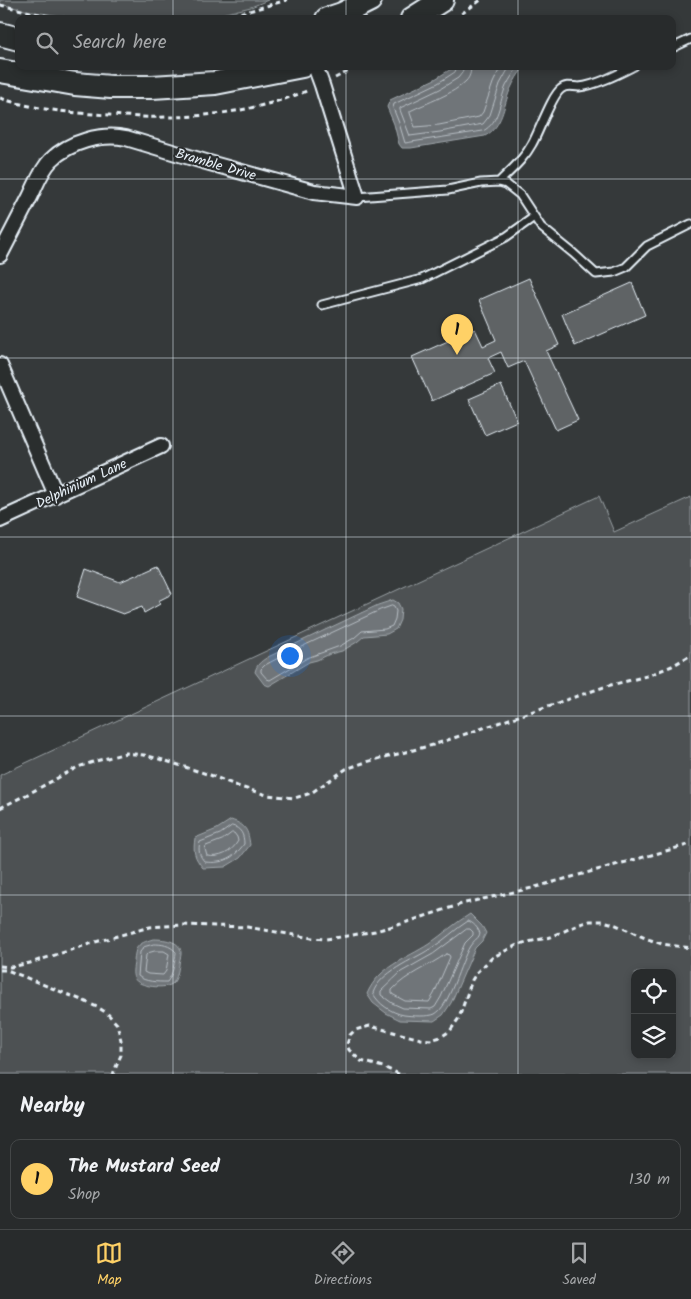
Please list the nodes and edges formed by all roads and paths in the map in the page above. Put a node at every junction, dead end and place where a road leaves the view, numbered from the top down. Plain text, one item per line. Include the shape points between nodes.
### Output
1 (287, 0) edge
2 (370, 0) edge
3 (442, 0) edge
4 (481, 0) edge
5 (0, 5) edge
6 (44, 15) edge
7 (230, 15) edge
8 (339, 15) edge
9 (418, 15) edge
10 (460, 15) edge
11 (0, 34) edge
12 (15, 39) edge
13 (691, 39) edge
14 (676, 46) edge
15 (282, 70) edge
16 (316, 70) edge
17 (626, 70) edge
18 (0, 71) edge
19 (499, 182) junction
20 (357, 197) junction
21 (534, 217) junction
22 (691, 224) edge
23 (0, 255) edge
24 (322, 305) dead end
25 (0, 365) edge
26 (161, 446) dead end
27 (56, 495) junction
28 (0, 520) edge
29 (691, 655) edge
30 (0, 808) edge
31 (691, 844) edge
32 (691, 948) edge
33 (0, 968) edge
34 (113, 1074) edge
35 (399, 1074) edge

1 - 7 path
2 - 8 main road
3 - 9 main road
4 - 10 path
5 - 6 path
11 - 12 main road
13 - 14 lane
15 - 18 main road via 215,83 152,87 75,84
16 - 20 street
17 - 19 lane via 587,85 561,88 551,102 532,145
19 - 20 lane via 448,190
19 - 21 lane via 520,195
20 - 23 street, Bramble Drive via 314,192 126,138 104,137 74,145 52,160 40,176
21 - 22 lane via 541,227 596,274 626,267 647,246
21 - 24 lane via 506,237 422,280
25 - 27 street
26 - 27 street, Delphinium Lane
27 - 28 street, Delphinium Lane
29 - 30 path via 647,676 607,686 433,745 346,769 311,793 295,798 268,795 163,760 126,753 78,767
31 - 33 path via 465,903 376,931 326,939 247,927 150,927
32 - 35 path via 662,944 603,921 590,921 552,937 519,944 493,957 477,972 459,1018 441,1037 421,1039 370,1026 355,1030 350,1035 349,1050 361,1062
33 - 34 path via 107,1013 117,1024 121,1040 121,1055

